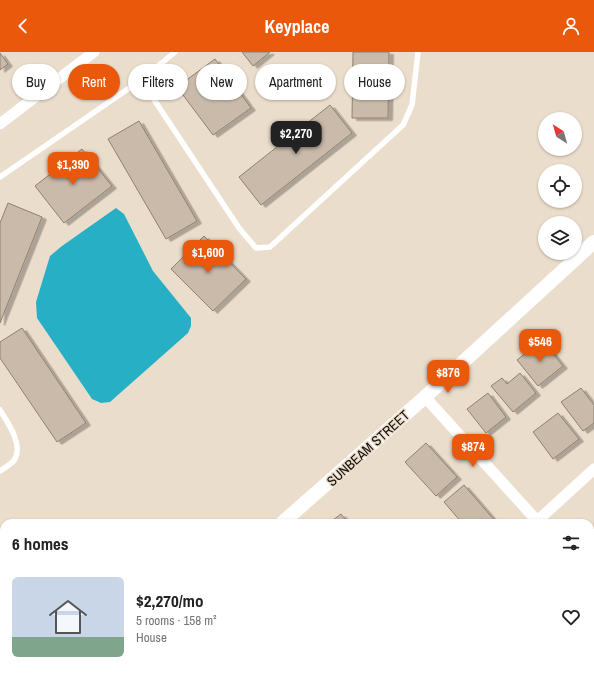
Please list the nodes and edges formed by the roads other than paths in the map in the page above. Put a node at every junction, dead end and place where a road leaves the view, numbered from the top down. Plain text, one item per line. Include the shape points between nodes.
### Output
1 (94, 52) edge
2 (175, 52) edge
3 (418, 52) edge
4 (160, 64) edge
5 (128, 89) edge
6 (154, 100) edge
7 (0, 124) edge
8 (0, 177) edge
9 (594, 242) edge
10 (425, 397) junction
11 (0, 410) edge
12 (594, 469) edge
13 (0, 471) edge
14 (287, 519) edge
15 (534, 519) edge
16 (540, 519) edge

1 - 7 street
2 - 4 lane
3 - 6 lane via 412,105 403,125 270,247 256,248 239,228
5 - 8 lane
9 - 10 street, SUNBEAM STREET
10 - 14 street, SUNBEAM STREET
10 - 15 street
11 - 13 lane via 18,448 14,460
12 - 16 street

